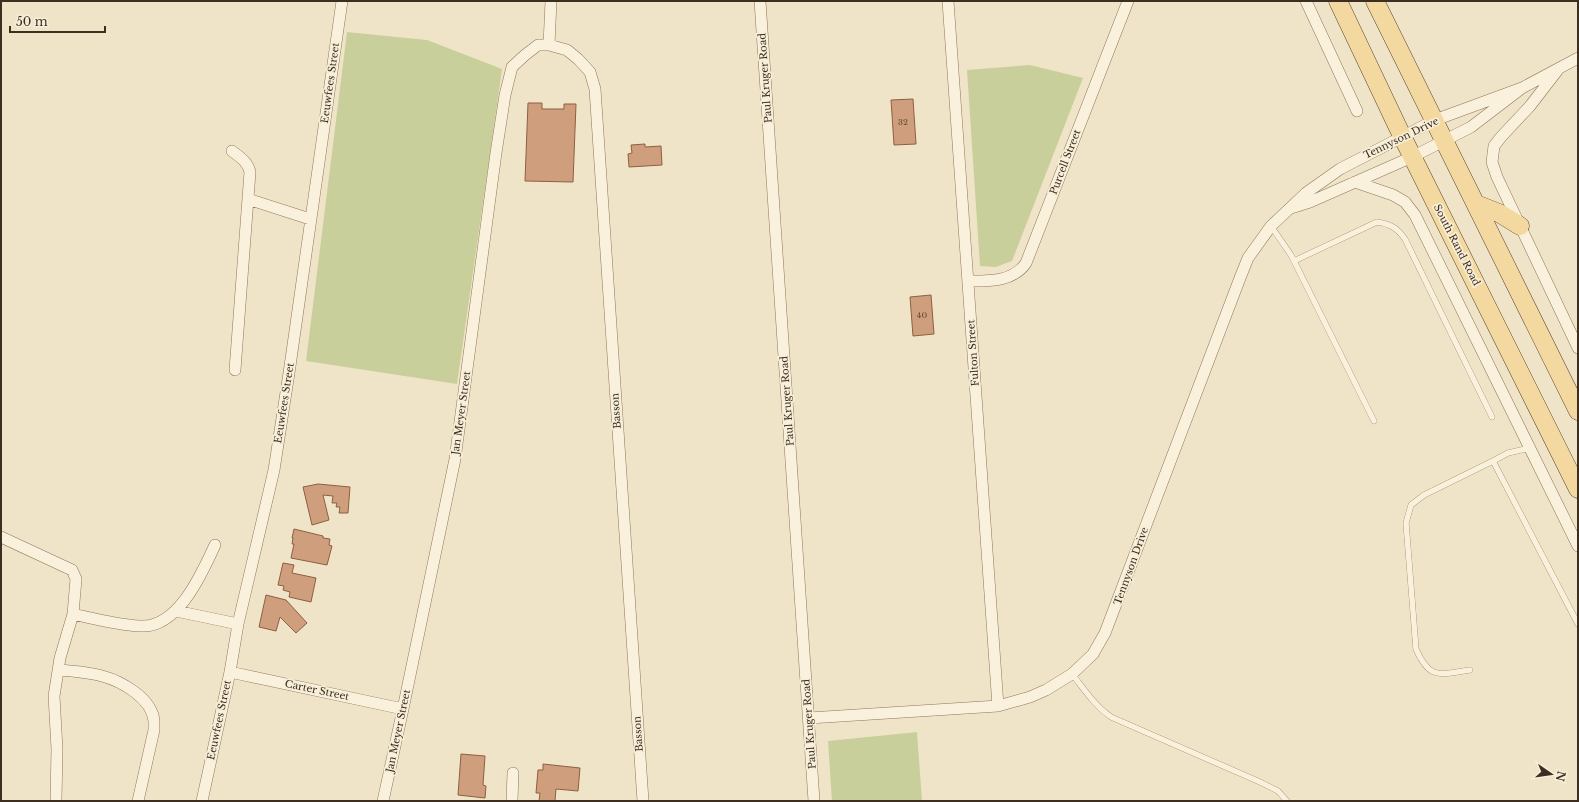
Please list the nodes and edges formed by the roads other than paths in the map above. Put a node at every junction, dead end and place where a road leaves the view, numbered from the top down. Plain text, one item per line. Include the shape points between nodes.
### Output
1 (342, 1) edge
2 (551, 1) edge
3 (760, 1) edge
4 (948, 1) edge
5 (1128, 1) edge
6 (1306, 1) edge
7 (1338, 1) edge
8 (1375, 1) edge
9 (550, 44) junction
10 (1578, 58) edge
11 (1560, 66) junction
12 (1522, 88) junction
13 (1357, 111) dead end
14 (1435, 120) junction
15 (1402, 136) junction
16 (1445, 140) junction
17 (232, 151) dead end
18 (1412, 157) junction
19 (1355, 182) junction
20 (248, 199) junction
21 (1476, 204) junction
22 (1291, 208) junction
23 (310, 219) junction
24 (1271, 226) junction
25 (1520, 226) junction
26 (1294, 261) junction
27 (968, 281) junction
28 (1578, 348) edge
29 (234, 370) dead end
30 (1578, 411) edge
31 (1492, 417) dead end
32 (1374, 421) dead end
33 (1530, 448) junction
34 (1493, 461) junction
35 (1578, 489) edge
36 (1, 537) edge
37 (215, 545) dead end
38 (1578, 546) edge
39 (176, 611) junction
40 (73, 614) junction
41 (238, 624) junction
42 (1578, 624) edge
43 (58, 670) junction
44 (1470, 670) dead end
45 (230, 672) junction
46 (1072, 674) junction
47 (998, 706) junction
48 (403, 709) junction
49 (809, 718) junction
50 (513, 773) dead end
51 (56, 801) edge
52 (138, 801) edge
53 (202, 801) edge
54 (383, 801) edge
55 (512, 801) edge
56 (643, 801) edge
57 (814, 801) edge
58 (1287, 801) edge

1 - 23 street, Eeuwfees Street
2 - 9 street
3 - 49 street, Paul Kruger Road
4 - 27 street, Fulton Street
5 - 27 street, Purcell Street via 1026,263 1012,276
6 - 13 street
7 - 15 main road, South Rand Road
8 - 14 main road
9 - 48 street, Jan Meyer Street via 538,45 512,67 496,153 454,459
9 - 56 street, Basson via 567,50 578,59 590,72 595,89
10 - 11 street, Tennyson Drive
11 - 12 street, Tennyson Drive
11 - 25 street via 1530,106 1494,146 1492,162 1496,176
12 - 14 street, Tennyson Drive
12 - 16 street, Tennyson Drive via 1471,127
14 - 15 street, Tennyson Drive
14 - 16 main road
15 - 18 main road, South Rand Road
15 - 22 street, Tennyson Drive via 1340,169 1306,193
16 - 18 street, Tennyson Drive
16 - 21 main road
17 - 20 street via 249,166
18 - 19 street, Tennyson Drive
18 - 35 main road, South Rand Road
19 - 22 street, Tennyson Drive
19 - 33 street via 1393,195 1405,202 1415,215
20 - 23 street
20 - 29 street
21 - 25 main road via 1499,213
21 - 30 main road
22 - 24 street, Tennyson Drive
23 - 41 street, Eeuwfees Street via 274,470
24 - 26 lane
24 - 46 street, Tennyson Drive via 1248,258 1114,611 1093,654
25 - 28 street
26 - 31 lane via 1377,222 1399,230
26 - 32 lane
27 - 47 street, Fulton Street
33 - 34 lane via 1508,453
33 - 38 street
34 - 42 lane
34 - 44 lane via 1424,494 1412,505 1406,523 1416,649 1422,662 1431,672 1441,674
36 - 40 street via 72,570 76,579
37 - 39 street via 204,569
39 - 40 street via 165,620 141,627
39 - 41 street
40 - 43 street
41 - 45 street, Eeuwfees Street
43 - 51 street via 54,696
43 - 52 street via 112,679 146,702 154,720 154,730
45 - 48 street, Carter Street
45 - 53 street, Eeuwfees Street
46 - 47 street, Tennyson Drive via 1030,697
46 - 58 lane via 1102,711 1111,717 1260,782 1278,791
47 - 49 street, Tennyson Drive
48 - 54 street, Jan Meyer Street
49 - 57 street, Paul Kruger Road
50 - 55 street

